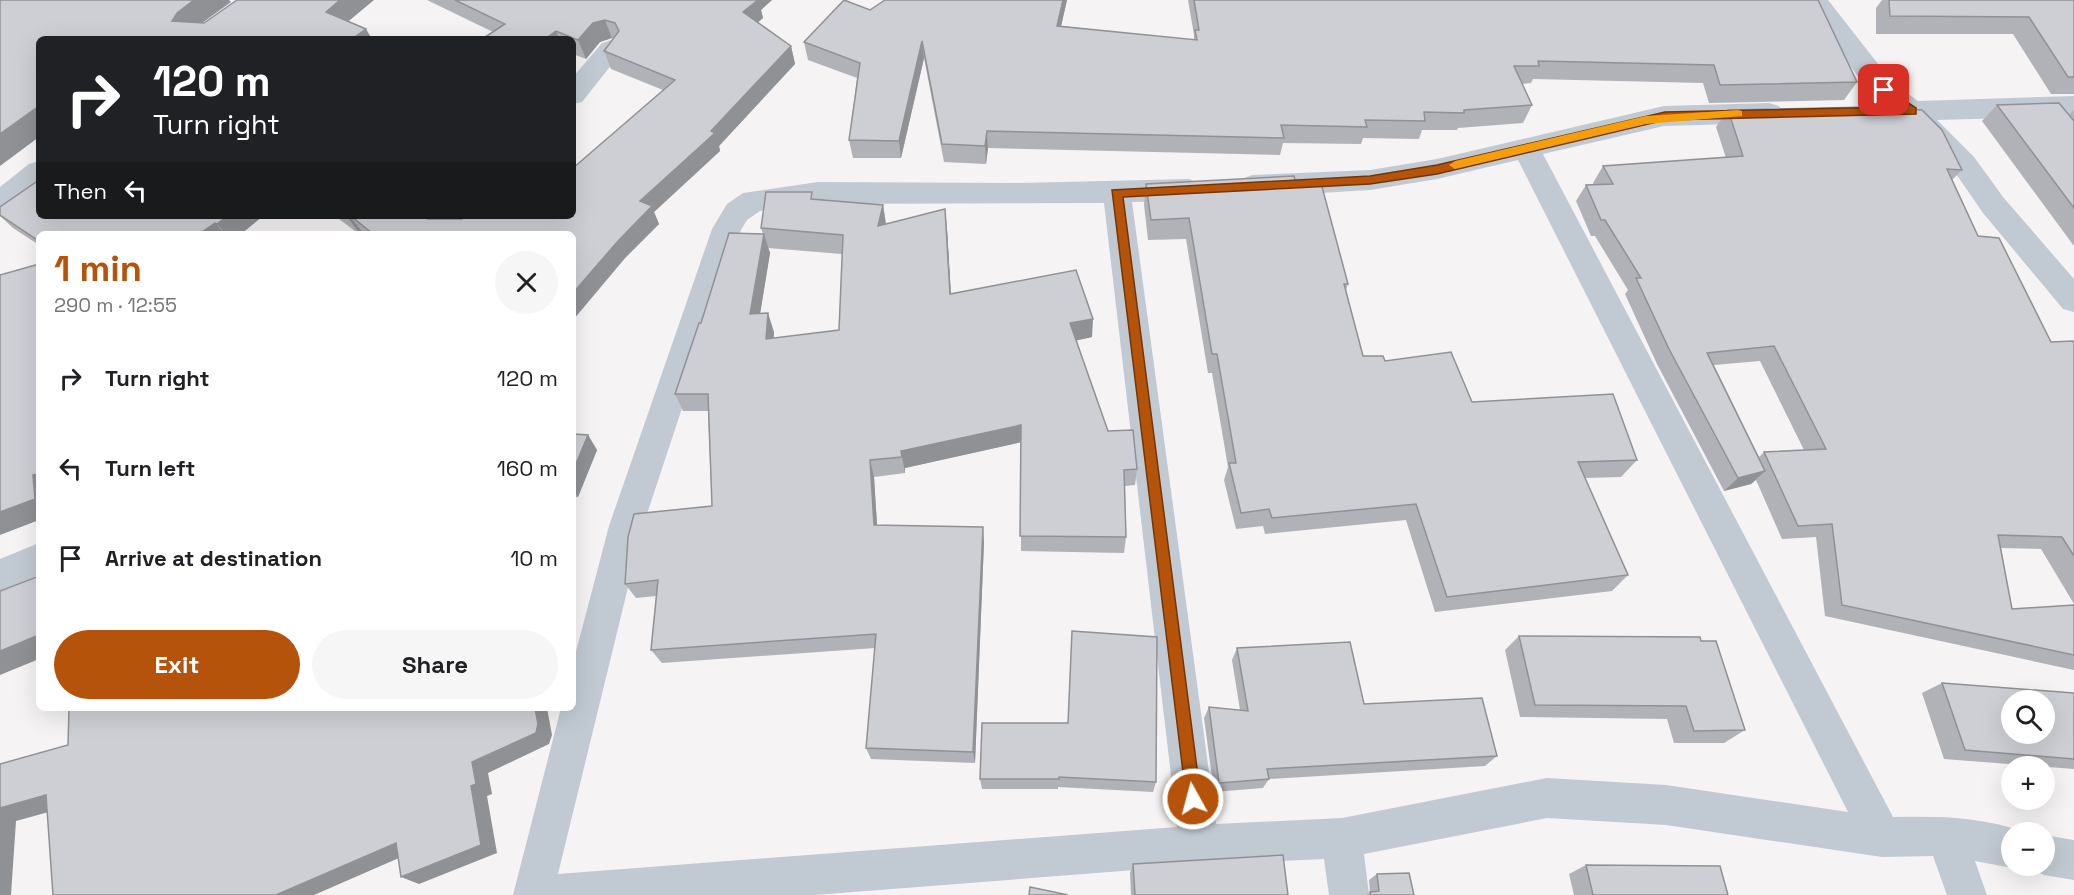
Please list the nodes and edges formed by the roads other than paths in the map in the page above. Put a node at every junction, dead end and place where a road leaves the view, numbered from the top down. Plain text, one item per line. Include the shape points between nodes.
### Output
1 (1815, 0) edge
2 (611, 49) edge
3 (576, 91) edge
4 (2074, 106) edge
5 (1912, 111) junction
6 (1853, 112) edge
7 (1794, 113) edge
8 (1526, 148) junction
9 (36, 173) edge
10 (1117, 193) junction
11 (0, 203) edge
12 (2074, 300) edge
13 (36, 560) edge
14 (0, 575) edge
15 (1946, 836) junction
16 (1342, 837) junction
17 (1882, 837) junction
18 (1198, 845) junction
19 (2001, 847) edge
20 (2055, 857) edge
21 (2074, 860) edge
22 (533, 895) edge
23 (554, 895) edge
24 (1349, 895) edge
25 (1967, 895) edge

1 - 5 street via 1884,90
2 - 3 street
4 - 5 street
5 - 6 street
5 - 12 street via 1964,164 1993,205
7 - 8 street via 1665,116
8 - 10 street via 1370,180
8 - 17 street
9 - 11 street
10 - 18 street
10 - 22 street via 818,193 753,201 737,212 727,229 626,526
13 - 14 street
15 - 17 street
15 - 19 street
15 - 25 street
16 - 17 street via 1547,798 1666,805
16 - 18 street
16 - 24 street
18 - 23 street
20 - 21 street

